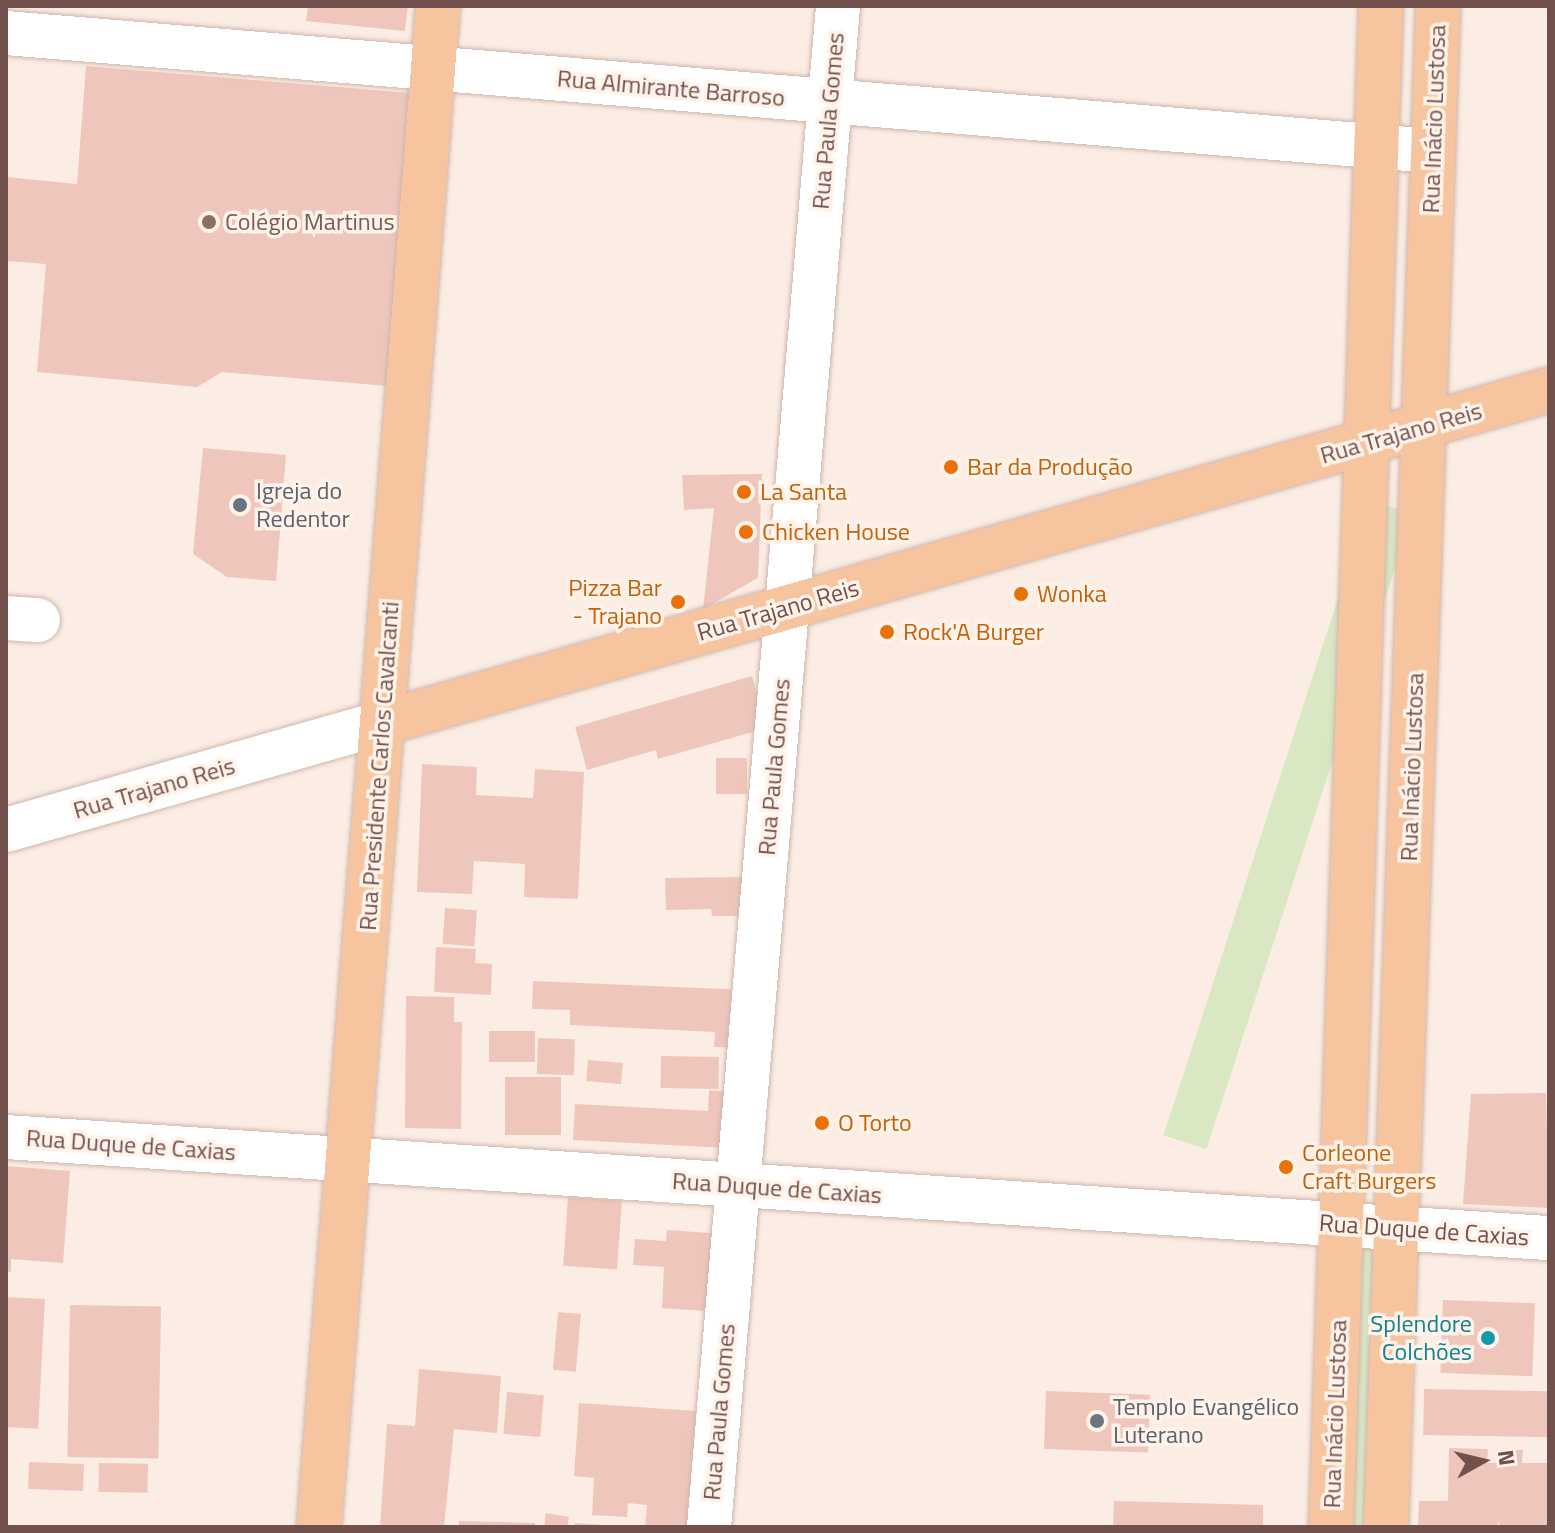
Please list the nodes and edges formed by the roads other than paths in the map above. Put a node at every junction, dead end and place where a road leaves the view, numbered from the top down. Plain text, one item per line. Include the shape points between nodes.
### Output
1 (438, 6) edge
2 (838, 6) edge
3 (1381, 6) edge
4 (1438, 6) edge
5 (6, 33) edge
6 (433, 68) junction
7 (830, 101) junction
8 (1376, 147) junction
9 (1433, 151) junction
10 (1549, 390) edge
11 (1423, 426) junction
12 (1367, 443) junction
13 (787, 608) junction
14 (382, 723) junction
15 (6, 830) edge
16 (6, 1137) edge
17 (348, 1160) junction
18 (738, 1186) junction
19 (1341, 1225) junction
20 (1396, 1228) junction
21 (1549, 1238) edge
22 (319, 1527) edge
23 (709, 1527) edge
24 (1331, 1527) edge
25 (1386, 1527) edge

1 - 6 main road, Rua Presidente Carlos Cavalcanti
2 - 7 street, Rua Paula Gomes
3 - 8 main road, Rua Inácio Lustosa
4 - 9 main road, Rua Inácio Lustosa
5 - 6 street, Rua Almirante Barroso
6 - 7 street, Rua Almirante Barroso
6 - 14 main road, Rua Presidente Carlos Cavalcanti
7 - 8 street, Rua Almirante Barroso
7 - 13 street, Rua Paula Gomes
8 - 9 street, Rua Almirante Barroso
8 - 12 main road, Rua Inácio Lustosa
9 - 11 main road, Rua Inácio Lustosa
10 - 11 main road, Rua Trajano Reis
11 - 12 main road, Rua Trajano Reis
11 - 20 main road, Rua Inácio Lustosa
12 - 13 main road, Rua Trajano Reis
12 - 19 main road, Rua Inácio Lustosa
13 - 14 main road, Rua Trajano Reis
13 - 18 street, Rua Paula Gomes
14 - 15 street, Rua Trajano Reis
14 - 17 main road, Rua Presidente Carlos Cavalcanti
16 - 17 street, Rua Duque de Caxias
17 - 18 street, Rua Duque de Caxias
17 - 22 main road, Rua Presidente Carlos Cavalcanti
18 - 19 street, Rua Duque de Caxias
18 - 23 street, Rua Paula Gomes
19 - 20 street, Rua Duque de Caxias
19 - 24 main road, Rua Inácio Lustosa
20 - 21 street, Rua Duque de Caxias
20 - 25 main road, Rua Inácio Lustosa

